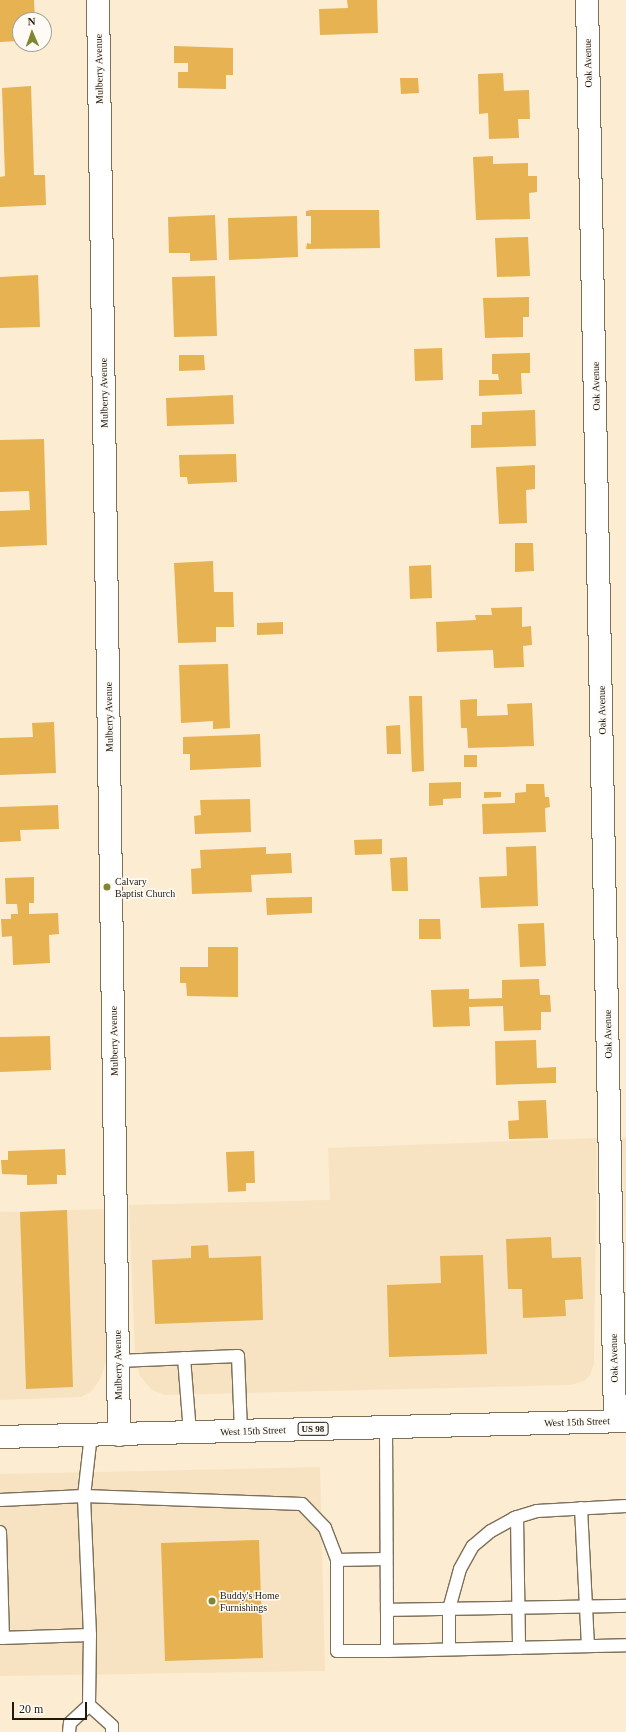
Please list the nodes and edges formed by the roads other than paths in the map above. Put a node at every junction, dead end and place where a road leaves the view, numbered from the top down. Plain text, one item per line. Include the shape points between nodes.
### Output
1 (98, 0) edge
2 (587, 0) edge
3 (184, 1358) junction
4 (118, 1361) junction
5 (621, 1421) edge
6 (386, 1427) junction
7 (240, 1431) junction
8 (190, 1433) junction
9 (91, 1435) junction
10 (119, 1435) junction
11 (0, 1437) edge
12 (84, 1496) junction
13 (0, 1500) edge
14 (626, 1506) edge
15 (581, 1508) junction
16 (517, 1517) junction
17 (0, 1532) edge
18 (386, 1559) junction
19 (337, 1560) junction
20 (585, 1606) junction
21 (626, 1606) edge
22 (518, 1608) junction
23 (449, 1609) junction
24 (387, 1610) junction
25 (90, 1635) junction
26 (1, 1638) edge
27 (626, 1645) edge
28 (588, 1646) junction
29 (519, 1648) junction
30 (449, 1649) junction
31 (387, 1651) junction
32 (88, 1705) junction
33 (69, 1732) edge
34 (112, 1732) edge

1 - 4 main road, Mulberry Avenue
2 - 5 main road, Oak Avenue
3 - 4 lane
3 - 7 lane via 238,1356
3 - 8 lane
4 - 10 main road, Mulberry Avenue
5 - 6 main road, West 15th Street / US 98
6 - 7 main road, West 15th Street / US 98
6 - 18 lane
7 - 8 main road, West 15th Street / US 98
8 - 10 main road, West 15th Street / US 98
9 - 10 main road, West 15th Street / US 98
9 - 11 main road, West 15th Street / US 98
9 - 12 lane
12 - 13 lane
12 - 19 lane via 302,1504 325,1528
12 - 25 lane
14 - 15 lane
15 - 16 lane via 537,1511
15 - 20 lane
16 - 22 lane
16 - 23 lane via 491,1531 473,1546 460,1569
17 - 26 lane
18 - 19 lane
18 - 24 lane
19 - 31 lane via 337,1651
20 - 21 lane
20 - 22 lane
20 - 28 lane
22 - 23 lane
22 - 29 lane
23 - 24 lane
23 - 30 lane
24 - 31 lane
25 - 26 lane
25 - 32 lane
27 - 28 lane
28 - 29 lane
29 - 30 lane
30 - 31 lane
32 - 33 lane via 70,1723
32 - 34 lane via 112,1726

